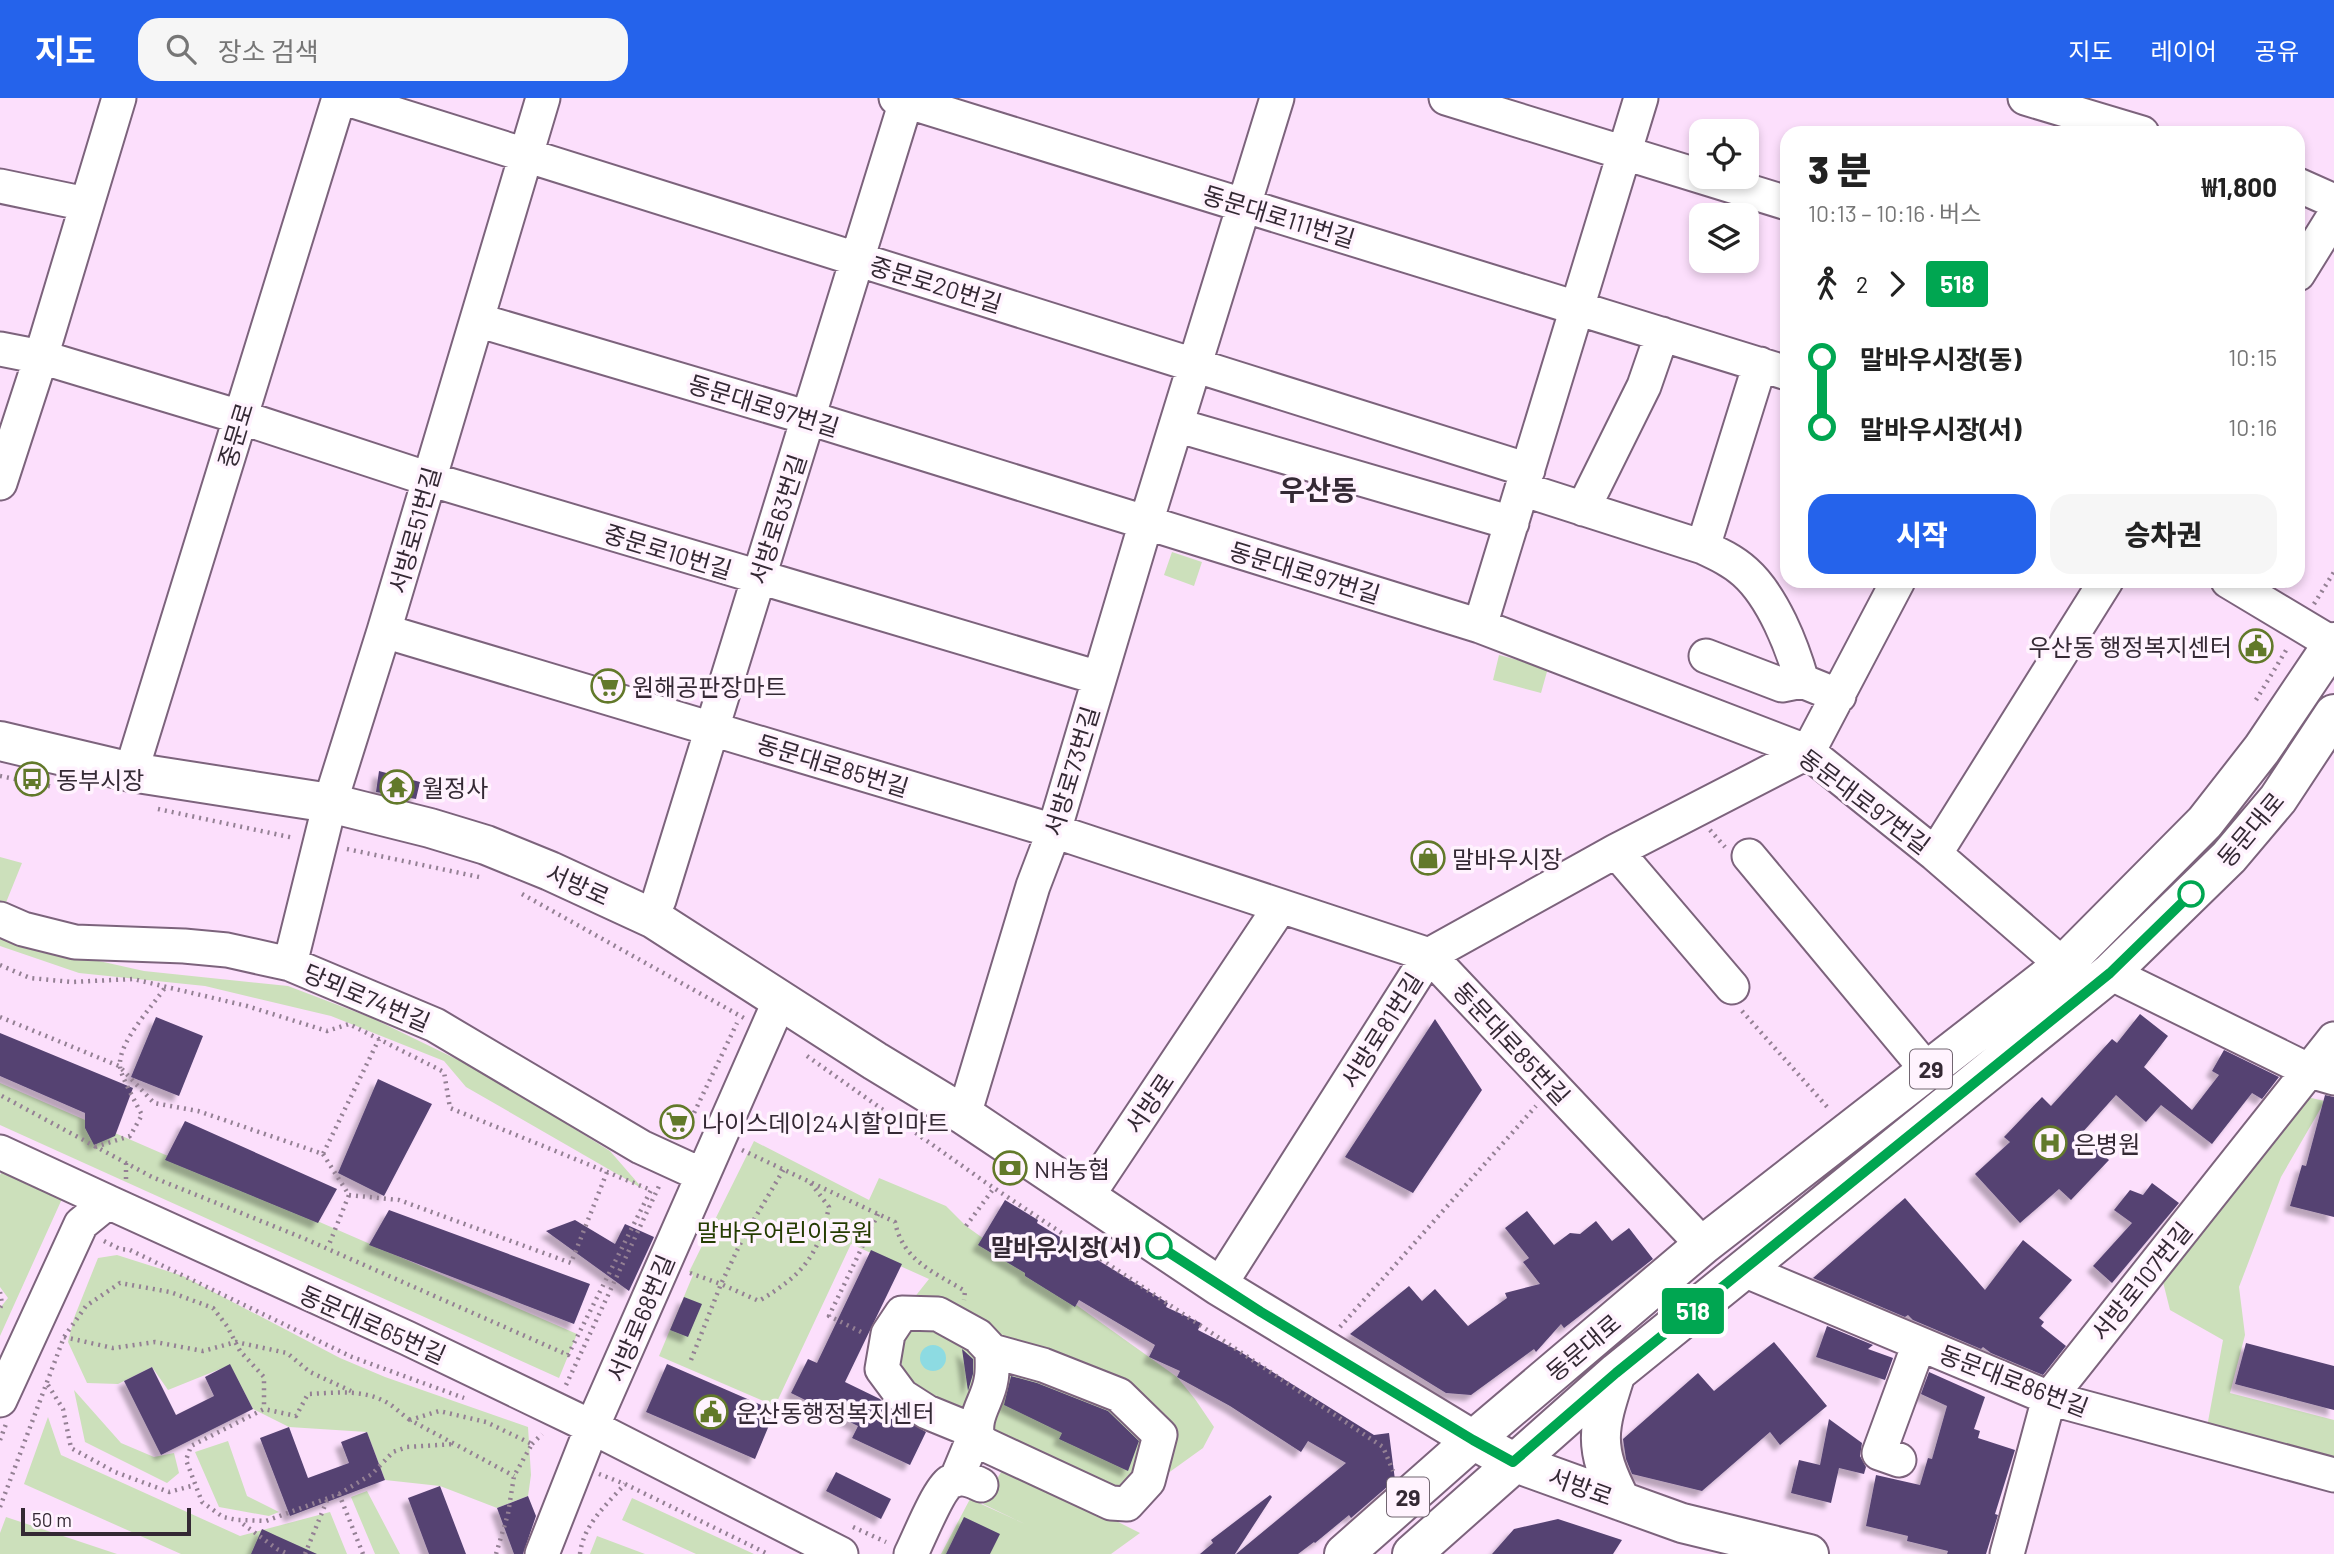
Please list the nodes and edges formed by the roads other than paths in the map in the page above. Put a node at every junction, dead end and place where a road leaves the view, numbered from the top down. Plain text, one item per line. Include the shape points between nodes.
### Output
1 (119, 98) edge
2 (339, 98) edge
3 (344, 98) edge
4 (543, 98) edge
5 (1277, 98) edge
6 (1446, 98) edge
7 (1641, 98) edge
8 (2025, 98) edge
9 (903, 99) edge
10 (2082, 115) edge
11 (2119, 126) edge
12 (1625, 153) junction
13 (526, 156) junction
14 (0, 186) edge
15 (2305, 188) edge
16 (1780, 201) edge
17 (2334, 201) edge
18 (86, 204) junction
19 (1244, 205) junction
20 (2334, 216) edge
21 (857, 259) junction
22 (2305, 263) edge
23 (1577, 308) junction
24 (477, 320) junction
25 (1662, 334) junction
26 (0, 349) edge
27 (41, 357) junction
28 (1195, 365) junction
29 (1773, 369) edge
30 (240, 416) junction
31 (809, 418) junction
32 (1177, 425) junction
33 (429, 479) junction
34 (1525, 480) junction
35 (0, 483) edge
36 (1583, 509) junction
37 (1145, 523) junction
38 (1512, 523) junction
39 (1703, 547) junction
40 (758, 579) junction
41 (1894, 588) edge
42 (2102, 588) edge
43 (2240, 588) edge
44 (1480, 626) junction
45 (384, 631) junction
46 (2323, 637) edge
47 (1706, 656) dead end
48 (1098, 678) junction
49 (1802, 681) junction
50 (1839, 696) junction
51 (2334, 714) edge
52 (712, 729) junction
53 (0, 741) edge
54 (1808, 752) junction
55 (131, 772) junction
56 (330, 803) junction
57 (1054, 831) junction
58 (1616, 852) junction
59 (1936, 854) junction
60 (1749, 856) dead end
61 (660, 900) dead end
62 (1280, 907) junction
63 (0, 919) edge
64 (1429, 955) junction
65 (290, 964) junction
66 (2063, 965) junction
67 (2110, 973) junction
68 (1733, 995) road end
69 (762, 1015) junction
70 (2334, 1039) edge
71 (1928, 1071) junction
72 (2322, 1075) edge
73 (964, 1115) junction
74 (0, 1152) edge
75 (702, 1175) junction
76 (117, 1196) junction
77 (1086, 1198) junction
78 (1703, 1245) junction
79 (1744, 1270) junction
80 (1219, 1286) junction
81 (1919, 1344) junction
82 (992, 1351) junction
83 (1616, 1373) junction
84 (2049, 1398) junction
85 (4, 1408) edge
86 (976, 1432) junction
87 (1473, 1440) junction
88 (585, 1445) junction
89 (1899, 1460) dead end
90 (1513, 1462) junction
91 (2334, 1475) edge
92 (1621, 1501) junction
93 (542, 1554) edge
94 (841, 1554) edge
95 (911, 1554) edge
96 (1344, 1554) edge
97 (1412, 1554) edge
98 (1809, 1554) edge
99 (2007, 1554) edge

1 - 18 street
2 - 30 street, 중문로
3 - 13 street, 중문로20번길
4 - 13 street, 서방로51번길
5 - 19 street, 서방로73번길
6 - 12 street
7 - 12 street
8 - 10 street
9 - 19 street, 동문대로111번길
9 - 21 street, 서방로63번길
10 - 11 street
12 - 16 street
12 - 23 street
13 - 21 street, 중문로20번길
13 - 24 street, 서방로51번길
14 - 18 street
15 - 17 street
18 - 27 street
19 - 23 street, 동문대로111번길
19 - 28 street, 서방로73번길
20 - 22 street
21 - 28 street, 중문로20번길
21 - 31 street, 서방로63번길
23 - 25 street, 동문대로111번길
23 - 34 street
24 - 31 street, 동문대로97번길
24 - 33 street, 서방로51번길
25 - 29 street, 동문대로111번길
25 - 36 street via 1644,386
26 - 27 street, 중문로10번길
27 - 30 street, 중문로10번길
27 - 35 street
28 - 32 street, 서방로73번길
28 - 34 street, 중문로20번길
29 - 39 street, 동문대로111번길
30 - 33 street, 중문로10번길
30 - 55 street, 중문로
31 - 37 street, 동문대로97번길
31 - 40 street, 서방로63번길
32 - 37 street, 서방로73번길
32 - 38 street
33 - 40 street, 중문로10번길
33 - 45 street, 서방로51번길
34 - 36 street, 중문로20번길
34 - 38 street
36 - 39 street, 중문로20번길
37 - 44 street, 동문대로97번길
37 - 48 street, 서방로73번길
38 - 44 street
39 - 49 street, 중문로20번길 via 1744,571 1762,592 1795,653
40 - 48 street, 중문로10번길
40 - 52 street, 서방로63번길
41 - 50 street
42 - 59 street
43 - 46 street
44 - 54 street, 동문대로97번길
45 - 52 street, 동문대로85번길
45 - 56 street, 서방로51번길
46 - 66 main road, 동문대로 / 29 via 2262,750 2204,822
47 - 49 street via 1782,685
48 - 57 street, 서방로73번길
49 - 50 street
50 - 54 street
51 - 67 main road, 동문대로 / 29 via 2278,799 2229,858
52 - 57 street, 동문대로85번길
52 - 61 street, 서방로63번길
53 - 55 main road, 서방로
54 - 58 street, 서방로81번길
54 - 59 street, 동문대로97번길
55 - 56 main road, 서방로
56 - 65 street, 서방로51번길
56 - 69 main road, 서방로 via 485,845 654,919
57 - 62 street, 동문대로85번길
57 - 73 street, 서방로73번길
58 - 64 street, 서방로81번길
58 - 68 street
59 - 66 street, 동문대로97번길
60 - 71 street
62 - 64 street, 동문대로85번길
62 - 77 street, 서방로
63 - 65 street, 당뫼로74번길 via 75,942 216,949
64 - 78 street, 동문대로85번길
64 - 80 street, 서방로81번길
65 - 75 street, 당뫼로74번길 via 435,1025 641,1147
66 - 71 main road, 동문대로 / 29
67 - 72 street
67 - 79 main road, 동문대로 / 29
69 - 73 main road, 서방로
69 - 75 street, 서방로68번길
70 - 72 street, 서방로107번길
71 - 78 main road, 동문대로 / 29
72 - 84 street, 서방로107번길
73 - 77 main road, 서방로
74 - 76 street, 동문대로65번길
75 - 88 street, 서방로68번길
76 - 85 street via 81,1224
76 - 88 street, 동문대로65번길 via 407,1338
77 - 80 main road, 서방로
78 - 87 main road, 동문대로 / 29
79 - 81 street, 동문대로86번길
79 - 83 main road, 동문대로 / 29
80 - 87 main road, 서방로
81 - 84 street, 동문대로86번길
81 - 89 street via 1879,1453
82 - 86 street via 991,1382 977,1416
82 - 86 street via 978,1336 938,1314 902,1314 886,1345 882,1369 902,1396
82 - 86 street via 1119,1395 1160,1435 1148,1481 1127,1504 1111,1503 986,1445
83 - 90 main road, 동문대로 / 29
83 - 92 main road via 1600,1439 1602,1459
84 - 91 street, 동문대로86번길
84 - 99 street, 서방로107번길
86 - 95 street via 969,1482 943,1488
87 - 90 main road, 서방로
87 - 96 main road, 동문대로 / 29
88 - 93 street, 서방로68번길
88 - 94 street, 동문대로65번길
90 - 92 main road, 서방로
90 - 97 main road, 동문대로 / 29
92 - 98 main road, 서방로 via 1682,1523

